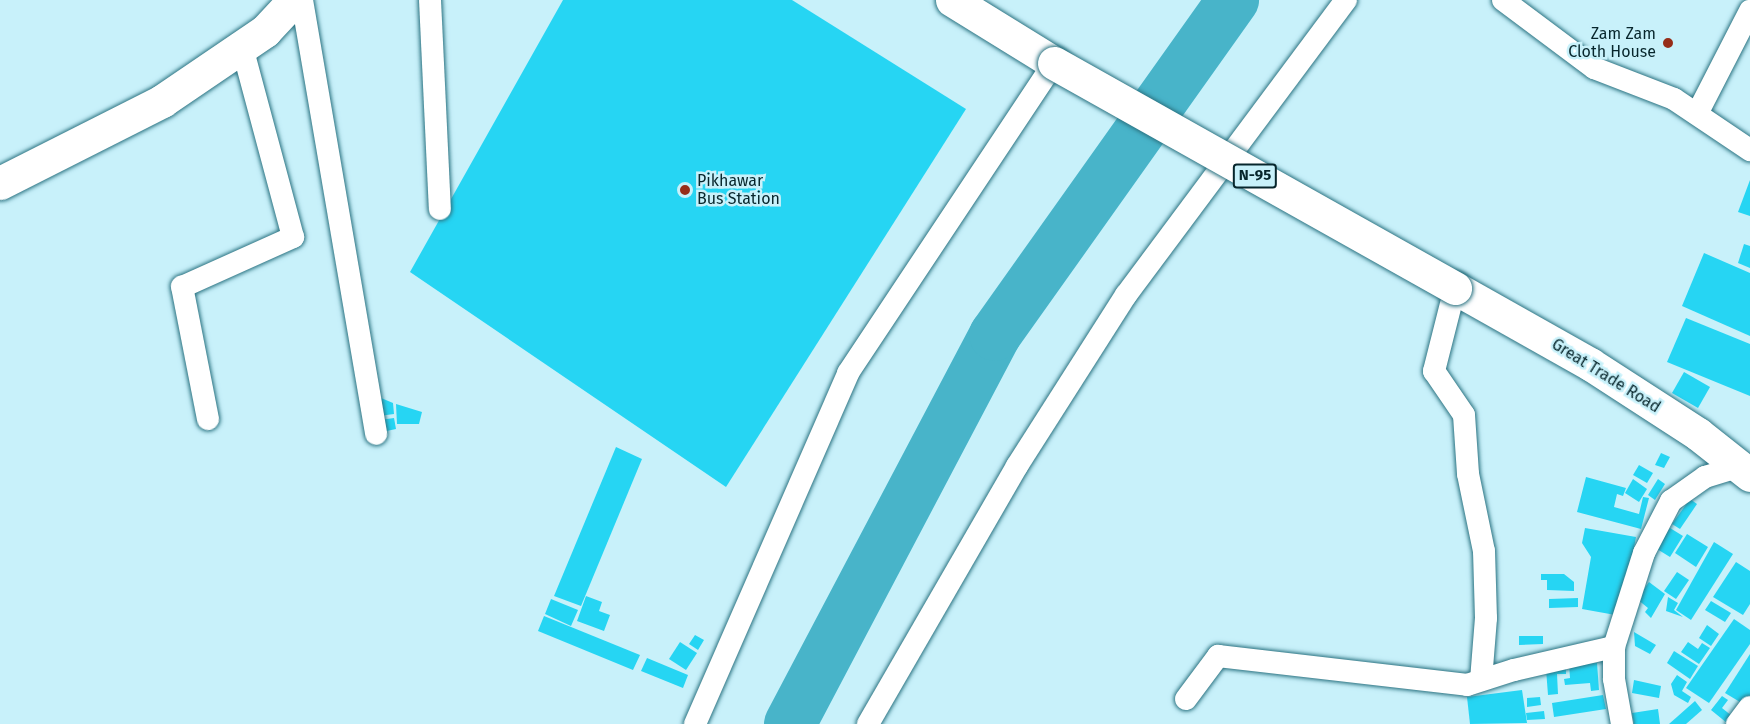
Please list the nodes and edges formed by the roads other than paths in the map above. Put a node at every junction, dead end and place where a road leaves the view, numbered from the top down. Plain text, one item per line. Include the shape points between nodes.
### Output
1 (294, 0) edge
2 (302, 0) edge
3 (430, 0) edge
4 (952, 0) edge
5 (1346, 0) edge
6 (1503, 0) edge
7 (1750, 11) edge
8 (242, 46) junction
9 (1054, 63) junction
10 (1697, 114) junction
11 (1750, 150) edge
12 (0, 183) edge
13 (440, 209) dead end
14 (1455, 288) junction
15 (208, 419) dead end
16 (376, 434) dead end
17 (1747, 467) edge
18 (1614, 647) junction
19 (1481, 680) junction
20 (1186, 699) dead end
21 (1750, 707) edge
22 (695, 724) edge
23 (868, 724) edge
24 (1622, 724) edge
25 (1737, 724) edge

1 - 8 main road via 265,31
2 - 16 street
3 - 13 street
4 - 9 main road, N-95
5 - 23 street via 1126,295 1017,466
6 - 10 street via 1594,68 1674,99
7 - 10 street
8 - 12 main road via 162,101
8 - 15 street via 293,237 182,287
9 - 14 main road, N-95, bridge
9 - 22 street via 848,373
10 - 11 street
14 - 17 main road, Great Trade Road / N-95 via 1590,364
14 - 19 street via 1434,371 1464,415 1468,474 1484,551 1486,618
17 - 18 street via 1705,477 1671,501 1644,553
18 - 19 street
18 - 24 street via 1614,679
19 - 20 street via 1467,685 1218,656
21 - 25 street

